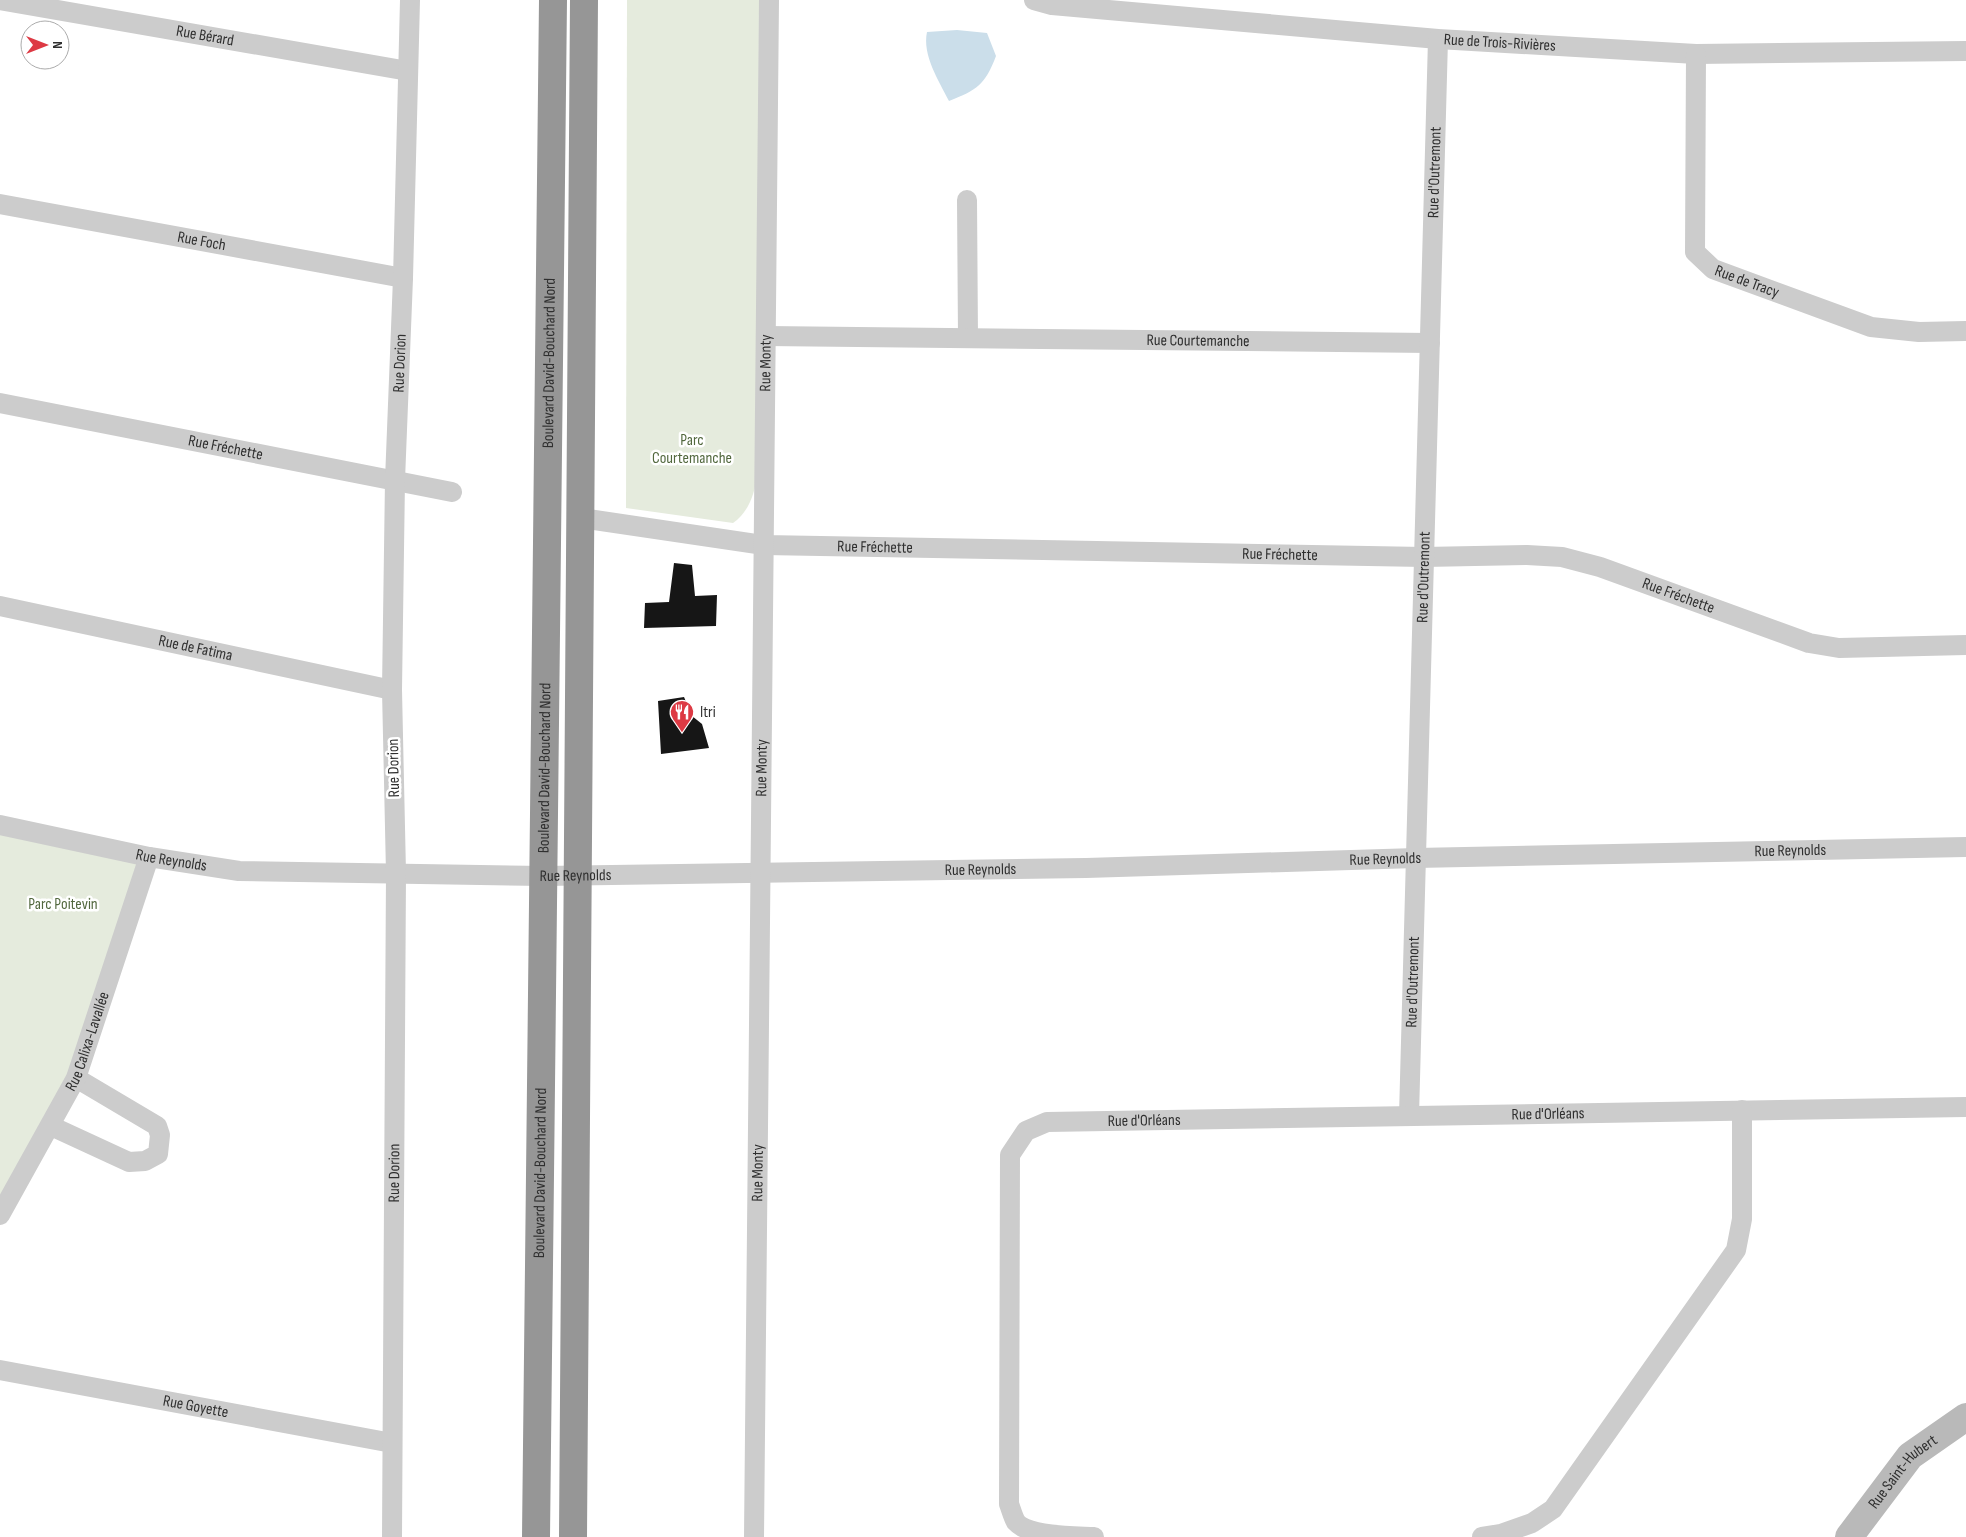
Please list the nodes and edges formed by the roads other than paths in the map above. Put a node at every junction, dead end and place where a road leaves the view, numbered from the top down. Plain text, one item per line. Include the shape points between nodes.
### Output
1 (0, 0) edge
2 (4, 0) edge
3 (410, 0) edge
4 (553, 0) edge
5 (584, 0) edge
6 (769, 0) edge
7 (1034, 0) edge
8 (0, 10) edge
9 (1438, 39) junction
10 (1966, 52) edge
11 (1696, 54) junction
12 (408, 71) junction
13 (967, 200) dead end
14 (0, 204) edge
15 (403, 278) junction
16 (1966, 331) edge
17 (766, 336) junction
18 (968, 338) junction
19 (1430, 343) junction
20 (0, 403) edge
21 (395, 480) junction
22 (452, 492) dead end
23 (581, 518) junction
24 (764, 545) junction
25 (1424, 557) junction
26 (0, 606) edge
27 (1966, 645) edge
28 (392, 690) junction
29 (0, 825) edge
30 (1966, 848) edge
31 (148, 857) junction
32 (1416, 858) junction
33 (396, 873) junction
34 (760, 874) junction
35 (544, 876) junction
36 (577, 876) junction
37 (76, 1078) junction
38 (1966, 1107) edge
39 (1742, 1110) junction
40 (1409, 1116) junction
41 (51, 1126) junction
42 (0, 1214) edge
43 (0, 1370) edge
44 (1966, 1416) edge
45 (392, 1443) junction
46 (392, 1537) edge
47 (536, 1537) edge
48 (573, 1537) edge
49 (754, 1537) edge
50 (1094, 1537) edge
51 (1482, 1537) edge
52 (1849, 1537) edge

1 - 2 street, Rue Bérard
2 - 8 street
2 - 12 street, Rue Bérard
3 - 12 street, Rue Dorion
4 - 35 highway, Boulevard David-Bouchard Nord
5 - 23 highway, Boulevard David-Bouchard Nord
6 - 17 street, Rue Monty
7 - 9 street, Rue de Trois-Rivières via 1052,5
9 - 11 street, Rue de Trois-Rivières
9 - 19 street, Rue d'Outremont
10 - 11 street, Rue de Trois-Rivières
11 - 16 street, Rue de Tracy via 1696,252 1713,269 1871,327 1919,332
12 - 15 street, Rue Dorion
13 - 18 street
14 - 15 street, Rue Foch
15 - 21 street, Rue Dorion
17 - 18 street, Rue Courtemanche
17 - 24 street, Rue Monty
18 - 19 street, Rue Courtemanche
19 - 25 street, Rue d'Outremont
20 - 21 street, Rue Fréchette
21 - 22 street, Rue Fréchette
21 - 28 street, Rue Dorion
23 - 24 street, Rue Fréchette
23 - 36 highway, Boulevard David-Bouchard Nord
24 - 25 street, Rue Fréchette
24 - 34 street, Rue Monty
25 - 27 street, Rue Fréchette via 1562,557 1600,567 1809,643 1839,648
25 - 32 street, Rue d'Outremont
26 - 28 street, Rue de Fatima
28 - 33 street, Rue Dorion
29 - 31 street, Rue Reynolds
30 - 32 street, Rue Reynolds
31 - 33 street, Rue Reynolds via 239,871
31 - 37 street, Rue Calixa-Lavallée
32 - 34 street, Rue Reynolds
32 - 40 street, Rue d'Outremont
33 - 35 street, Rue Reynolds
33 - 45 street, Rue Dorion
34 - 36 street, Rue Reynolds
34 - 49 street, Rue Monty
35 - 36 street, Rue Reynolds
35 - 47 highway, Boulevard David-Bouchard Nord
36 - 48 highway, Boulevard David-Bouchard Nord
37 - 41 street, Rue Calixa-Lavallée
37 - 41 street via 157,1126 160,1135 158,1154 145,1161 129,1162
38 - 39 street, Rue d'Orléans
39 - 40 street, Rue d'Orléans
39 - 51 street via 1742,1219 1736,1250 1553,1509 1532,1523
40 - 50 street, Rue d'Orléans via 1047,1122 1026,1131 1010,1154 1009,1504 1016,1523 1028,1530 1047,1536
41 - 42 street, Rue Calixa-Lavallée
43 - 45 street, Rue Goyette
44 - 52 street, Rue Saint-Hubert via 1910,1456
45 - 46 street, Rue Dorion

